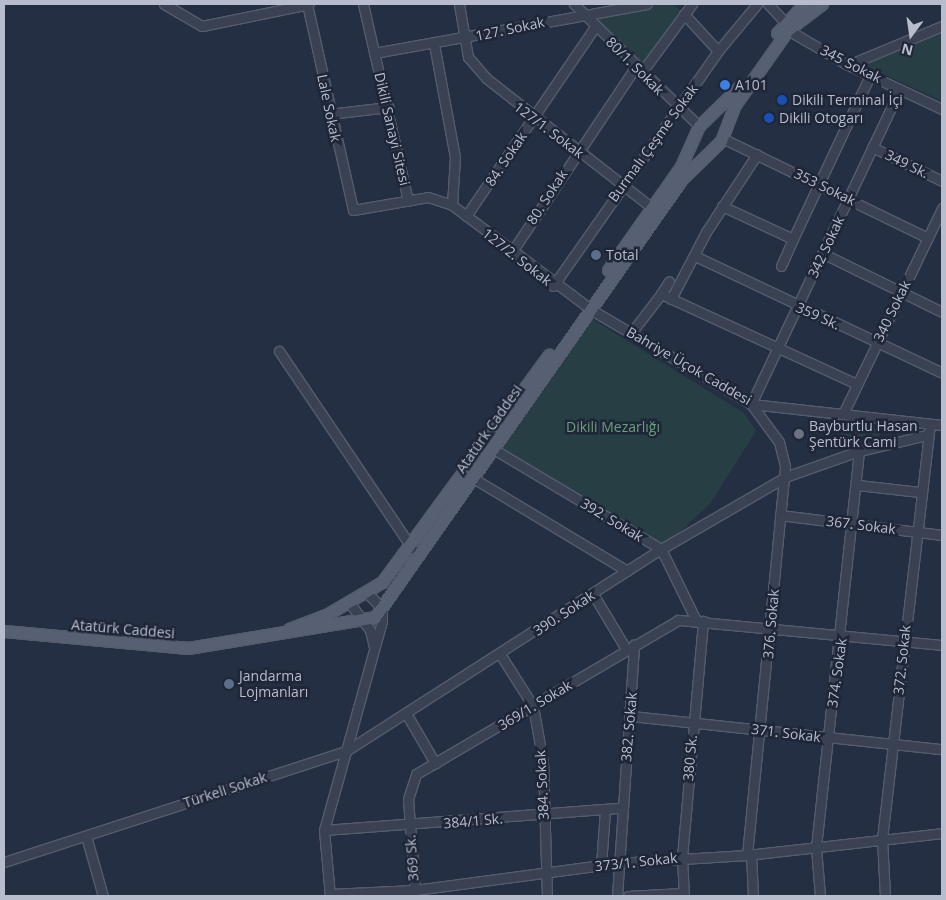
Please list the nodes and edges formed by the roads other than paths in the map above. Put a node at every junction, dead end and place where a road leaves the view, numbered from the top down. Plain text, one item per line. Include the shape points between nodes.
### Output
1 (164, 4) edge
2 (308, 4) edge
3 (363, 4) edge
4 (459, 4) edge
5 (574, 4) edge
6 (647, 4) edge
7 (692, 4) edge
8 (757, 4) edge
9 (768, 4) edge
10 (804, 4) edge
11 (822, 4) edge
12 (585, 14) junction
13 (684, 14) junction
14 (786, 26) junction
15 (942, 26) edge
16 (595, 27) junction
17 (466, 38) junction
18 (434, 44) junction
19 (718, 51) junction
20 (374, 53) junction
21 (848, 64) junction
22 (638, 70) junction
23 (870, 75) junction
24 (900, 89) junction
25 (389, 107) junction
26 (942, 109) edge
27 (680, 110) junction
28 (329, 114) junction
29 (534, 118) junction
30 (702, 128) junction
31 (722, 134) junction
32 (711, 147) junction
33 (872, 147) junction
34 (577, 151) junction
35 (757, 154) junction
36 (942, 181) edge
37 (820, 184) junction
38 (623, 185) junction
39 (849, 199) junction
40 (408, 201) junction
41 (452, 205) junction
42 (722, 206) junction
43 (651, 207) junction
44 (942, 208) edge
45 (353, 210) joint
46 (466, 216) junction
47 (928, 238) junction
48 (793, 239) junction
49 (511, 253) junction
50 (824, 254) junction
51 (695, 256) junction
52 (781, 266) dead end
53 (669, 281) dead end
54 (554, 286) junction
55 (901, 292) junction
56 (661, 294) junction
57 (671, 299) junction
58 (587, 307) junction
59 (797, 308) junction
60 (942, 312) edge
61 (631, 333) junction
62 (877, 343) junction
63 (778, 348) junction
64 (278, 351) dead end
65 (942, 373) edge
66 (857, 384) junction
67 (751, 404) junction
68 (843, 414) junction
69 (930, 424) junction
70 (942, 425) edge
71 (926, 435) junction
72 (495, 450) junction
73 (859, 450) junction
74 (785, 477) junction
75 (473, 478) junction
76 (858, 485) junction
77 (920, 492) junction
78 (780, 515) junction
79 (854, 523) junction
80 (916, 532) junction
81 (942, 535) edge
82 (412, 548) junction
83 (661, 549) junction
84 (627, 571) junction
85 (365, 591) junction
86 (593, 594) junction
87 (348, 601) junction
88 (382, 608) junction
89 (699, 620) junction
90 (361, 622) junction
91 (771, 626) junction
92 (4, 631) edge
93 (842, 634) junction
94 (239, 642) junction
95 (904, 643) junction
96 (942, 645) edge
97 (630, 647) junction
98 (374, 650) junction
99 (500, 654) junction
100 (533, 706) junction
101 (407, 715) junction
102 (631, 716) junction
103 (693, 721) junction
104 (759, 731) junction
105 (828, 738) junction
106 (892, 744) junction
107 (942, 749) edge
108 (346, 751) junction
109 (435, 763) junction
110 (620, 808) junction
111 (605, 810) junction
112 (544, 814) junction
113 (410, 826) junction
114 (324, 830) junction
115 (942, 833) edge
116 (86, 836) junction
117 (882, 839) junction
118 (816, 847) junction
119 (749, 854) junction
120 (682, 857) junction
121 (4, 862) edge
122 (617, 863) junction
123 (602, 865) junction
124 (545, 873) junction
125 (415, 890) junction
126 (684, 894) edge
127 (330, 895) edge
128 (103, 896) edge
129 (547, 896) edge
130 (617, 896) edge
131 (628, 896) edge
132 (753, 896) edge
133 (820, 896) edge
134 (885, 896) edge

1 - 2 street via 202,26
2 - 28 street, Lale Sokak
3 - 20 street, Dikili Sanayi Sitesi
4 - 17 street, 127/1. Sokak
5 - 12 street, 80/1. Sokak
6 - 12 street, 127. Sokak
7 - 13 street, 80. Sokak
8 - 19 street, Burmalı Çeşme Sokak
9 - 14 street, 345 Sokak
10 - 14 main road, Atatürk Caddesi
11 - 14 main road, Atatürk Caddesi
12 - 16 street, 80/1. Sokak
12 - 17 street, 127. Sokak
13 - 19 street
13 - 22 street, 80. Sokak
14 - 21 street, 345 Sokak
14 - 30 main road, Atatürk Caddesi via 731,98
14 - 31 main road, Atatürk Caddesi
15 - 21 street
16 - 22 street, 80/1. Sokak
16 - 29 street, 84. Sokak
17 - 18 street, 127. Sokak
17 - 29 street, 127/1. Sokak via 468,57 500,92
18 - 20 street, 127. Sokak
18 - 41 street via 455,157
19 - 27 street, Burmalı Çeşme Sokak
20 - 25 street, Dikili Sanayi Sitesi
21 - 23 street, 345 Sokak
22 - 27 street, 80/1. Sokak
22 - 34 street, 80. Sokak
23 - 24 street, 345 Sokak
23 - 37 street
24 - 26 street, 345 Sokak
24 - 33 street, 342 Sokak
25 - 28 street
25 - 40 street, Dikili Sanayi Sitesi
27 - 30 street, 80/1. Sokak
27 - 38 street, Burmalı Çeşme Sokak
28 - 45 street, Lale Sokak
29 - 34 street, 127/1. Sokak
29 - 46 street, 84. Sokak
30 - 31 main road
30 - 32 main road
30 - 43 main road, Atatürk Caddesi
31 - 32 main road, Atatürk Caddesi
31 - 35 street, 353 Sokak
32 - 58 main road, Atatürk Caddesi via 682,179
33 - 36 street, 349 Sk.
33 - 39 street, 342 Sokak
34 - 38 street, 127/1. Sokak
34 - 49 street, 80. Sokak
35 - 37 street, 353 Sokak
35 - 42 street
37 - 39 street, 353 Sokak
37 - 48 street
38 - 43 street, 127/1. Sokak
38 - 54 street, Burmalı Çeşme Sokak
39 - 47 street, 353 Sokak
39 - 50 street, 342 Sokak
40 - 41 street, 127/2. Sokak via 428,198
40 - 45 street, Dikili Sanayi Sitesi
41 - 46 street, 127/2. Sokak
42 - 48 street
42 - 51 street
43 - 58 main road, Atatürk Caddesi
44 - 47 street, 340 Sokak
46 - 49 street, 127/2. Sokak
47 - 55 street, 340 Sokak
48 - 52 street
49 - 54 street, 127/2. Sokak
50 - 55 street
50 - 59 street, 342 Sokak
51 - 57 street
51 - 59 street, 359 Sk.
53 - 56 street
54 - 58 street, 127/2. Sokak
55 - 60 street
55 - 62 street, 340 Sokak
56 - 57 street
56 - 61 street
57 - 63 street
58 - 61 street, Bahriye Üçok Caddesi
58 - 72 main road, Atatürk Caddesi
58 - 82 main road, Atatürk Caddesi
59 - 62 street, 359 Sk.
59 - 63 street, 342 Sokak
61 - 67 street, Bahriye Üçok Caddesi
62 - 65 street, 359 Sk.
62 - 66 street, 340 Sokak
63 - 66 street
63 - 67 street, 342 Sokak
64 - 82 street
66 - 68 street, 340 Sokak
67 - 68 street, Bahriye Üçok Caddesi
67 - 74 street, 376. Sokak via 779,442
68 - 69 street, Bahriye Üçok Caddesi
69 - 70 street, Bahriye Üçok Caddesi
69 - 71 street, 372. Sokak
71 - 73 street, 390. Sokak
71 - 77 street, 372. Sokak
72 - 75 main road, Atatürk Caddesi
72 - 83 street, 392. Sokak
73 - 74 street, 390. Sokak
73 - 76 street, 374. Sokak
74 - 78 street, 376. Sokak
74 - 83 street, 390. Sokak
75 - 84 street
75 - 88 main road, Atatürk Caddesi
76 - 77 street
76 - 79 street, 374. Sokak
77 - 80 street, 372. Sokak
78 - 79 street, 367. Sokak
78 - 91 street, 376. Sokak
79 - 80 street, 367. Sokak
79 - 93 street, 374. Sokak
80 - 81 street, 367. Sokak
80 - 95 street, 372. Sokak
82 - 85 main road, Atatürk Caddesi via 382,582
83 - 84 street, 390. Sokak
83 - 89 street
84 - 86 street, 390. Sokak
85 - 87 main road, Atatürk Caddesi
85 - 88 street
86 - 97 street
86 - 99 street, 390. Sokak
87 - 90 street
87 - 94 main road, Atatürk Caddesi via 276,634
88 - 90 main road, Atatürk Caddesi via 375,617
88 - 98 street
89 - 91 street, 369/1. Sokak
89 - 97 street, 369/1. Sokak via 678,620
89 - 103 street, 380 Sk.
90 - 94 main road, Atatürk Caddesi
90 - 98 street via 370,630
91 - 93 street, 369/1. Sokak
91 - 104 street, 376. Sokak
92 - 94 main road, Atatürk Caddesi via 158,648
93 - 95 street, 369/1. Sokak
93 - 105 street, 374. Sokak
95 - 96 street, 369/1. Sokak
95 - 106 street, 372. Sokak
97 - 100 street, 369/1. Sokak
97 - 102 street, 382. Sokak
98 - 108 street
99 - 100 street, 384. Sokak
99 - 101 street, 390. Sokak
100 - 109 street, 369/1. Sokak
100 - 112 street, 384. Sokak via 543,762
101 - 108 street, 390. Sokak
101 - 109 street
102 - 103 street, 371. Sokak
102 - 110 street, 382. Sokak
103 - 104 street, 371. Sokak
103 - 120 street, 380 Sk.
104 - 105 street, 371. Sokak
104 - 119 street, 376. Sokak
105 - 106 street, 371. Sokak
105 - 118 street, 374. Sokak
106 - 107 street, 371. Sokak
106 - 117 street, 372. Sokak
108 - 114 street
108 - 116 street, Türkeli Sokak
109 - 113 street, 369/1. Sokak via 416,774 408,787
110 - 111 street, 384/1 Sk.
110 - 122 street, 382. Sokak
111 - 112 street, 384/1 Sk.
111 - 123 street
112 - 113 street, 384/1 Sk.
112 - 124 street, 384. Sokak
113 - 114 street, 384/1 Sk.
113 - 125 street, 369 Sk.
114 - 127 street
115 - 117 street, 373/1. Sokak
116 - 121 street, Türkeli Sokak
116 - 128 street
117 - 118 street, 373/1. Sokak
117 - 134 street, 372. Sokak
118 - 119 street, 373/1. Sokak
118 - 133 street, 374. Sokak
119 - 120 street, 373/1. Sokak
119 - 132 street, 376. Sokak
120 - 122 street, 373/1. Sokak
120 - 126 street, 380 Sk.
122 - 123 street, 373/1. Sokak
122 - 130 street, 382. Sokak
123 - 124 street, 373/1. Sokak
124 - 125 street, 373/1. Sokak
124 - 129 street, 384. Sokak
125 - 127 street, 373/1. Sokak
126 - 131 street

